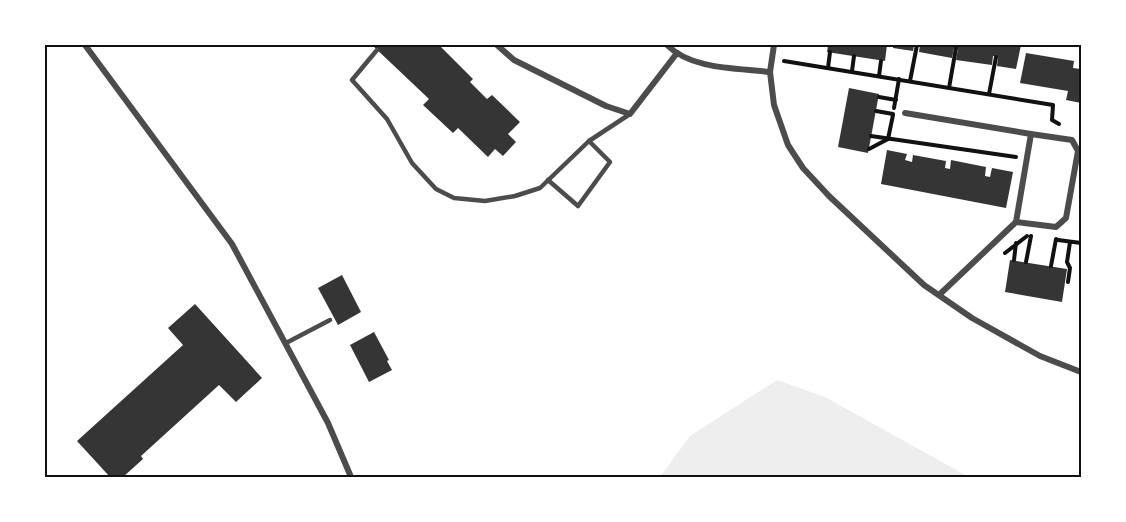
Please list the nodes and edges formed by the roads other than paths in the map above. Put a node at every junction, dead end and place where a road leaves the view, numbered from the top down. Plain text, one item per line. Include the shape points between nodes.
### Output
1 (85, 45) edge
2 (497, 45) edge
3 (667, 45) edge
4 (774, 45) edge
5 (377, 50) dead end
6 (676, 53) junction
7 (770, 72) junction
8 (905, 113) dead end
9 (630, 114) junction
10 (1031, 134) junction
11 (589, 141) junction
12 (548, 180) junction
13 (1016, 222) junction
14 (939, 295) junction
15 (330, 320) dead end
16 (286, 343) junction
17 (1081, 372) edge
18 (351, 477) edge

1 - 16 street via 232,244
2 - 9 street via 514,60
3 - 6 street
4 - 7 street
5 - 12 lane via 352,80 387,120 412,163 436,189 454,198 485,201 540,188
6 - 7 street via 701,64
6 - 9 street
7 - 14 street via 774,105 788,146 803,168 837,204
8 - 10 street
9 - 11 lane
10 - 13 street
10 - 13 street via 1072,140 1078,151 1066,218 1056,227
11 - 12 lane
11 - 12 lane via 610,162 578,206
13 - 14 street
14 - 17 street via 1040,356
15 - 16 lane
16 - 18 street

